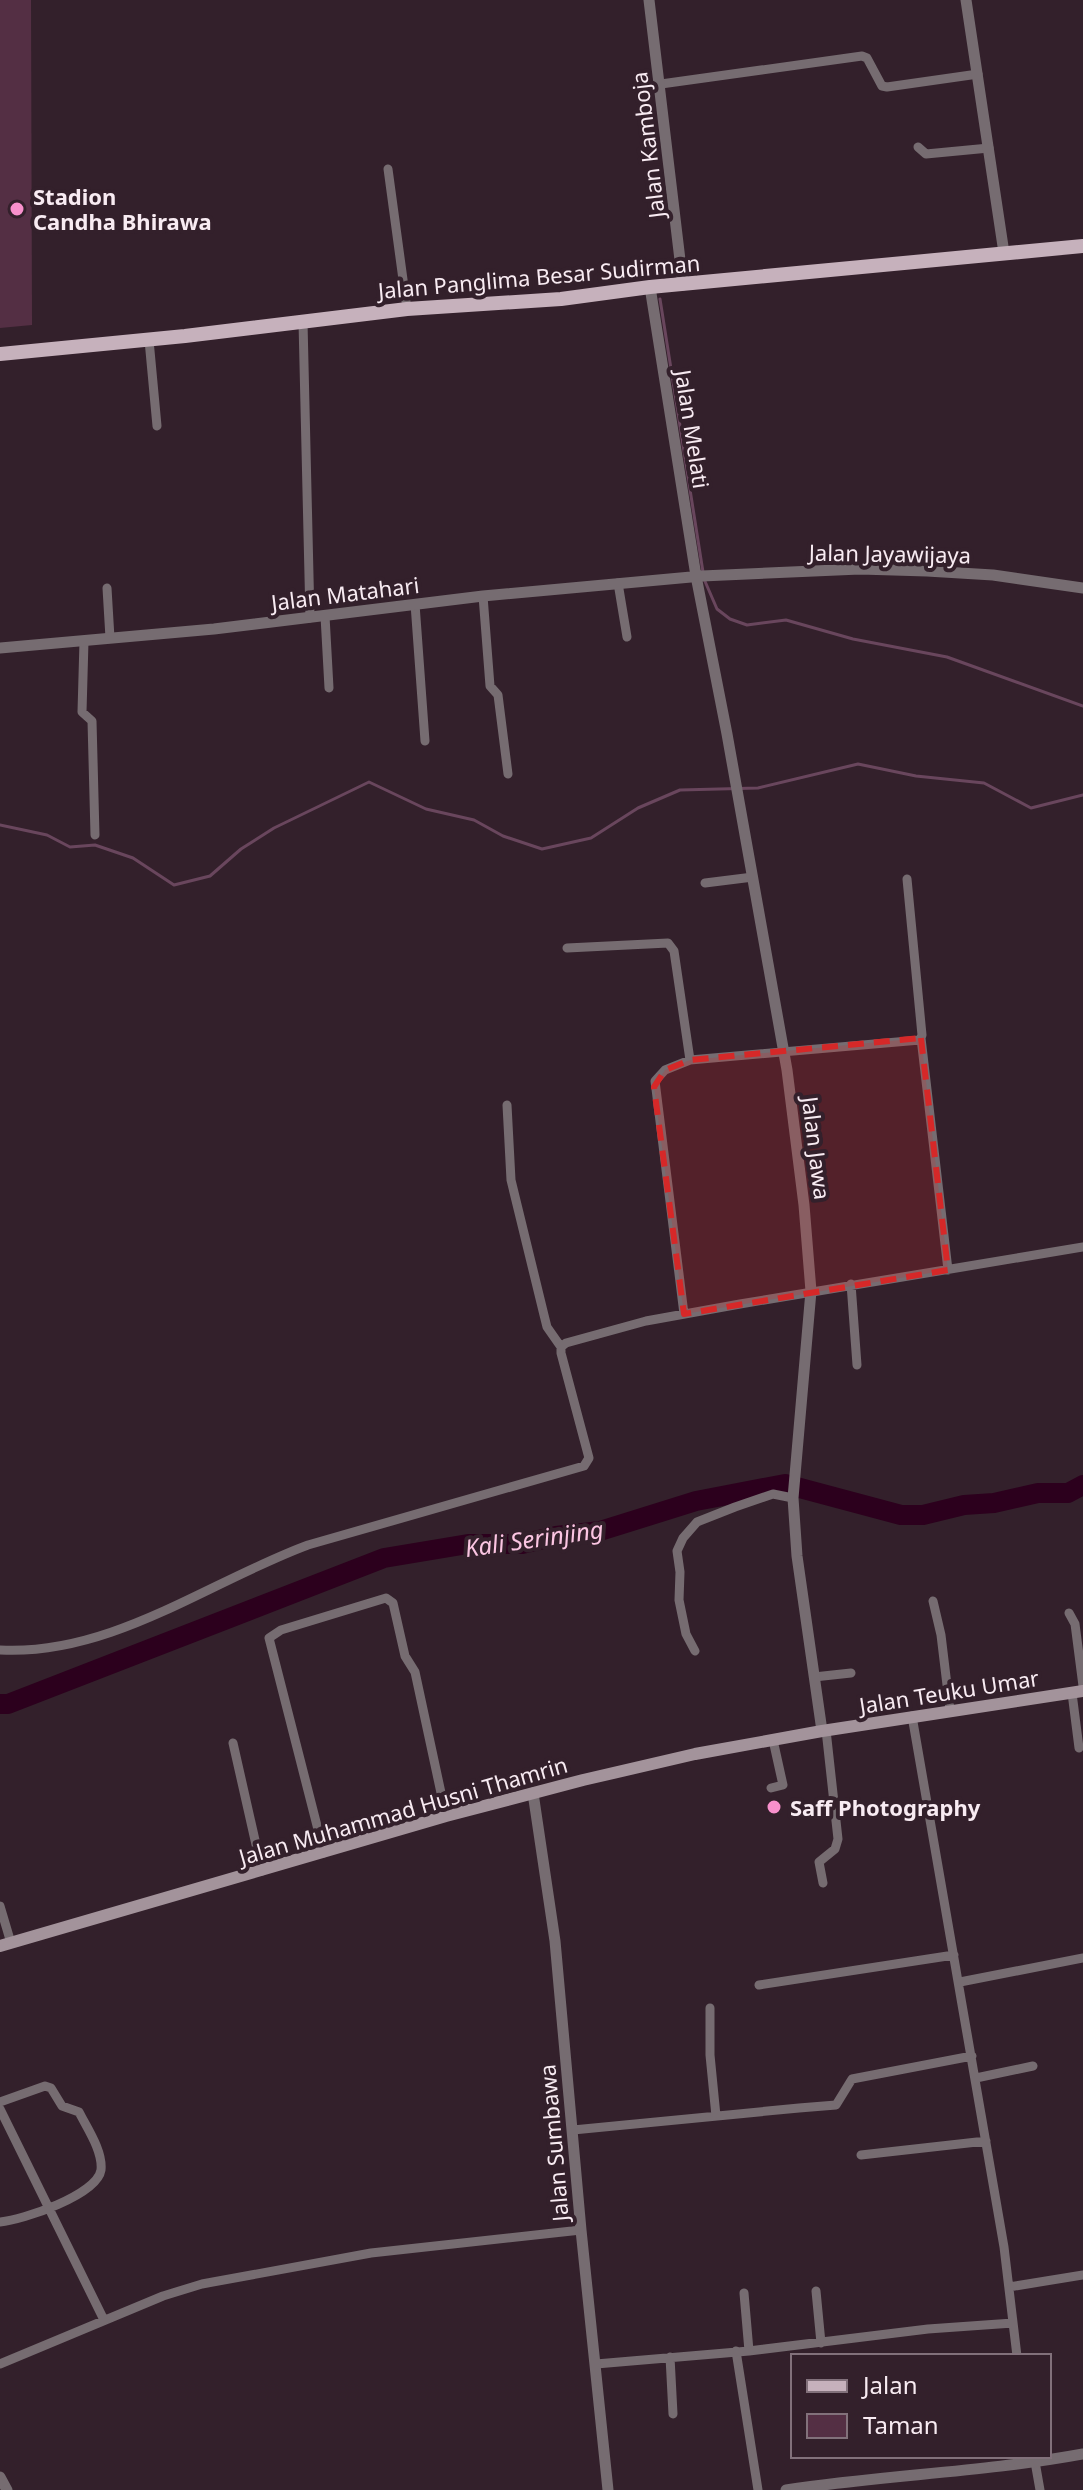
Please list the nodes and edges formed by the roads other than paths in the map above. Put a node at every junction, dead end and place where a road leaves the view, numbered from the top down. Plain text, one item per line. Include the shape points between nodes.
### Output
1 (649, 0) edge
2 (966, 0) edge
3 (978, 74) junction
4 (661, 84) junction
5 (918, 147) dead end
6 (989, 148) junction
7 (388, 169) dead end
8 (1083, 246) edge
9 (1004, 253) junction
10 (683, 285) junction
11 (650, 287) junction
12 (407, 309) junction
13 (303, 322) junction
14 (149, 340) junction
15 (0, 354) edge
16 (157, 426) dead end
17 (702, 576) junction
18 (618, 583) junction
19 (107, 588) dead end
20 (1083, 588) edge
21 (483, 596) junction
22 (415, 604) junction
23 (325, 616) junction
24 (310, 618) junction
25 (627, 637) dead end
26 (110, 638) junction
27 (84, 641) junction
28 (0, 648) edge
29 (329, 688) dead end
30 (425, 741) dead end
31 (508, 774) dead end
32 (95, 835) dead end
33 (753, 877) junction
34 (907, 879) dead end
35 (705, 883) dead end
36 (567, 948) dead end
37 (921, 1038) junction
38 (784, 1053) junction
39 (690, 1060) junction
40 (507, 1105) dead end
41 (1083, 1247) edge
42 (948, 1270) junction
43 (851, 1284) junction
44 (811, 1291) junction
45 (684, 1314) junction
46 (561, 1347) junction
47 (857, 1365) dead end
48 (793, 1495) junction
49 (933, 1601) dead end
50 (1069, 1613) dead end
51 (0, 1650) edge
52 (695, 1651) dead end
53 (851, 1673) dead end
54 (814, 1677) junction
55 (1079, 1690) edge
56 (950, 1710) junction
57 (912, 1716) junction
58 (824, 1730) junction
59 (773, 1740) junction
60 (233, 1743) dead end
61 (1079, 1748) dead end
62 (771, 1788) dead end
63 (533, 1793) junction
64 (446, 1816) junction
65 (324, 1853) junction
66 (262, 1871) junction
67 (823, 1883) dead end
68 (0, 1906) edge
69 (6, 1944) edge
70 (954, 1955) junction
71 (1083, 1958) edge
72 (960, 1982) junction
73 (759, 1985) dead end
74 (710, 2008) dead end
75 (972, 2056) junction
76 (1033, 2066) dead end
77 (976, 2078) junction
78 (0, 2102) edge
79 (0, 2109) edge
80 (716, 2116) junction
81 (573, 2130) junction
82 (986, 2141) junction
83 (861, 2155) dead end
84 (49, 2209) junction
85 (0, 2222) edge
86 (581, 2230) junction
87 (1083, 2275) edge
88 (1009, 2287) junction
89 (816, 2291) dead end
90 (744, 2293) dead end
91 (104, 2320) junction
92 (1013, 2323) junction
93 (821, 2343) junction
94 (736, 2351) junction
95 (749, 2351) junction
96 (1017, 2354) edge
97 (670, 2357) junction
98 (0, 2364) edge
99 (596, 2364) junction
100 (673, 2414) dead end
101 (1083, 2454) edge
102 (1051, 2457) edge
103 (1035, 2459) edge
104 (0, 2477) edge
105 (858, 2485) edge
106 (7, 2490) edge
107 (608, 2490) edge
108 (758, 2490) edge
109 (786, 2490) edge
110 (1040, 2490) edge

1 - 4 street, Jalan Kamboja
2 - 3 street
3 - 4 street via 887,87 862,56
3 - 6 street
4 - 10 street, Jalan Kamboja
5 - 6 street via 926,154
6 - 9 street
7 - 12 street
8 - 9 main road, Jalan Panglima Besar Sudirman
9 - 10 main road, Jalan Panglima Besar Sudirman
10 - 11 main road, Jalan Panglima Besar Sudirman
11 - 12 main road, Jalan Panglima Besar Sudirman
11 - 17 street, Jalan Melati
12 - 13 main road, Jalan Panglima Besar Sudirman
13 - 14 main road, Jalan Panglima Besar Sudirman
13 - 24 street
14 - 15 main road, Jalan Panglima Besar Sudirman
14 - 16 street
17 - 18 street, Jalan Matahari
17 - 20 street, Jalan Jayawijaya via 927,571
17 - 33 street, Jalan Jawa
18 - 21 street, Jalan Matahari
18 - 25 street
19 - 26 street
21 - 22 street, Jalan Matahari
21 - 31 street via 490,686 498,695
22 - 23 street, Jalan Matahari
22 - 30 street
23 - 24 street, Jalan Matahari
23 - 29 street
24 - 26 street, Jalan Matahari
26 - 27 street, Jalan Matahari
27 - 28 street, Jalan Matahari
27 - 32 street via 82,712 92,721
33 - 35 street
33 - 38 street, Jalan Jawa
34 - 37 street
36 - 39 street via 668,943 674,951
37 - 38 street
37 - 42 street
38 - 39 street
38 - 44 street, Jalan Jawa
39 - 45 street via 661,1073 654,1087
40 - 46 street via 511,1180 547,1327
41 - 42 street
42 - 43 street
43 - 44 street
43 - 47 street
44 - 45 street
44 - 48 street, Jalan Jawa
45 - 46 street via 594,1333
46 - 51 street via 589,1458 584,1466 308,1545 90,1639
48 - 52 street via 773,1494 735,1507 693,1524 683,1538 677,1551 679,1600
48 - 54 street, Jalan Jawa
49 - 56 street
50 - 55 street via 1075,1624
53 - 54 street
54 - 58 street, Jalan Jawa
55 - 56 main road, Jalan Teuku Umar
55 - 61 street
56 - 57 main road, Jalan Teuku Umar
57 - 58 main road, Jalan Teuku Umar
57 - 70 street
58 - 59 main road, Jalan Muhammad Husni Thamrin
58 - 67 street via 838,1839 835,1849 819,1862
59 - 62 street via 783,1785
59 - 63 main road, Jalan Muhammad Husni Thamrin
60 - 66 street
63 - 64 main road, Jalan Muhammad Husni Thamrin
63 - 81 street, Jalan Sumbawa via 555,1941
64 - 65 main road, Jalan Muhammad Husni Thamrin
64 - 65 street via 415,1672 405,1656 393,1603 386,1598 361,1604 269,1638
65 - 66 main road, Jalan Muhammad Husni Thamrin
66 - 69 main road, Jalan Muhammad Husni Thamrin
68 - 69 street
70 - 72 street
70 - 73 street
71 - 72 street
72 - 75 street
74 - 80 street
75 - 77 street
75 - 80 street via 852,2079 833,2106
76 - 77 street
77 - 82 street
78 - 84 street via 49,2087 62,2106 78,2110 97,2151 101,2171 94,2184
79 - 84 street
80 - 81 street
81 - 86 street, Jalan Sumbawa
82 - 83 street
82 - 88 street
84 - 85 street
84 - 91 street
86 - 91 street via 371,2253 254,2273 163,2296
86 - 99 street, Jalan Sumbawa
87 - 88 street
88 - 92 street
89 - 93 street
90 - 95 street
91 - 98 street
92 - 93 street
92 - 96 street
93 - 95 street
94 - 95 street
94 - 97 street
94 - 108 street
97 - 99 street
97 - 100 street
99 - 107 street, Jalan Sumbawa
101 - 102 street
103 - 105 street
103 - 110 street
104 - 106 street
105 - 109 street

